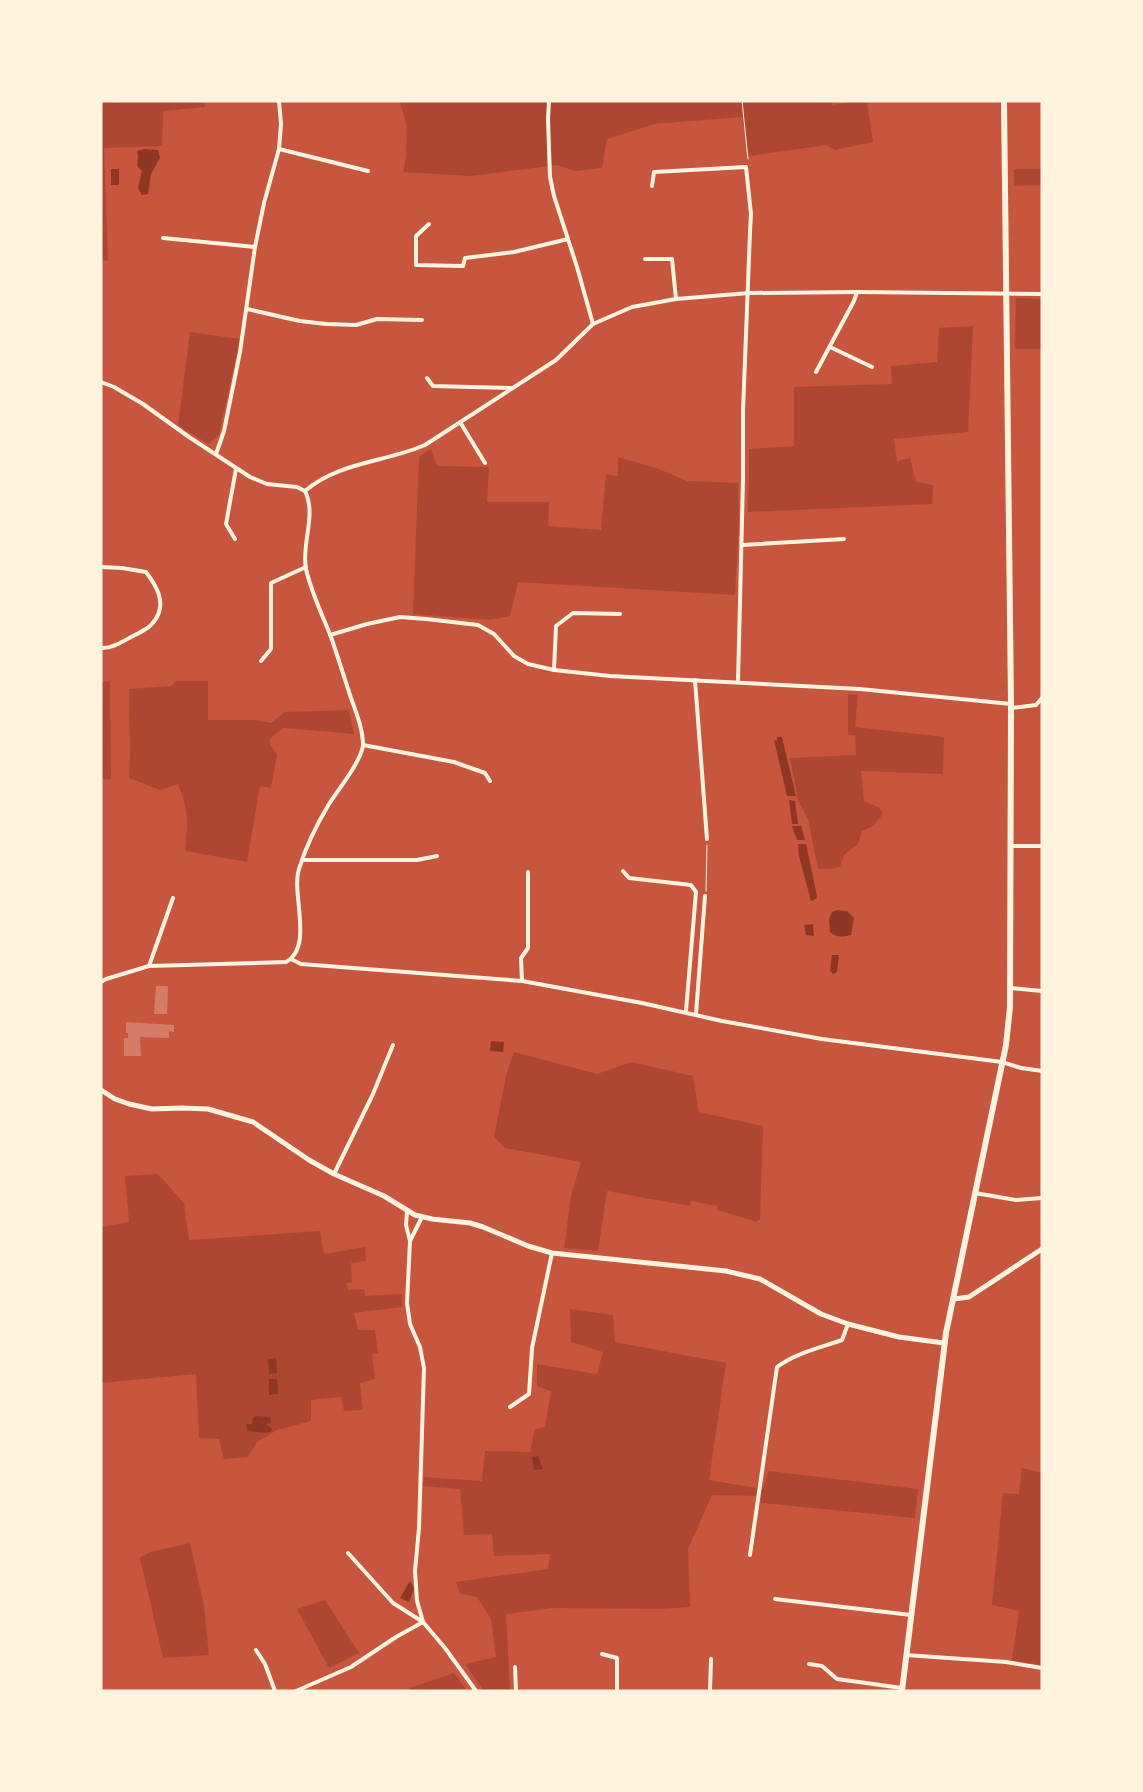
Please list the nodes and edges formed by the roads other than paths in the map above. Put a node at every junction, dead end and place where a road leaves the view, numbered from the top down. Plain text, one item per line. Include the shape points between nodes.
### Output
1 (279, 101) edge
2 (549, 101) edge
3 (1004, 101) edge
4 (279, 149) junction
5 (368, 171) dead end
6 (652, 186) dead end
7 (429, 224) dead end
8 (163, 238) dead end
9 (568, 239) junction
10 (255, 247) junction
11 (645, 258) dead end
12 (857, 292) junction
13 (749, 293) junction
14 (1006, 293) junction
15 (1042, 294) edge
16 (676, 299) junction
17 (246, 309) junction
18 (422, 320) dead end
19 (593, 324) junction
20 (830, 347) junction
21 (872, 367) dead end
22 (816, 372) dead end
23 (427, 378) dead end
24 (101, 382) edge
25 (512, 388) junction
26 (460, 422) junction
27 (216, 454) junction
28 (485, 463) dead end
29 (236, 468) junction
30 (305, 491) junction
31 (235, 539) dead end
32 (844, 539) dead end
33 (742, 544) junction
34 (101, 567) edge
35 (306, 568) junction
36 (620, 614) dead end
37 (330, 635) junction
38 (101, 648) edge
39 (261, 661) dead end
40 (554, 670) junction
41 (695, 680) junction
42 (738, 682) junction
43 (1042, 698) edge
44 (1011, 706) junction
45 (363, 745) junction
46 (490, 781) dead end
47 (707, 840) road end
48 (1010, 846) junction
49 (1042, 846) edge
50 (437, 856) dead end
51 (302, 859) junction
52 (623, 870) dead end
53 (528, 872) dead end
54 (705, 896) road end
55 (173, 898) dead end
56 (291, 959) junction
57 (148, 966) junction
58 (522, 981) junction
59 (101, 982) edge
60 (1010, 988) junction
61 (1042, 991) edge
62 (686, 1011) junction
63 (696, 1014) junction
64 (393, 1045) dead end
65 (1002, 1062) junction
66 (1042, 1071) edge
67 (101, 1090) edge
68 (334, 1174) junction
69 (975, 1193) junction
70 (1042, 1198) edge
71 (407, 1211) junction
72 (422, 1217) junction
73 (410, 1241) junction
74 (1042, 1249) edge
75 (552, 1253) junction
76 (954, 1300) junction
77 (848, 1324) junction
78 (944, 1343) junction
79 (510, 1407) dead end
80 (348, 1553) dead end
81 (750, 1555) dead end
82 (775, 1599) dead end
83 (911, 1615) junction
84 (422, 1622) junction
85 (256, 1650) dead end
86 (602, 1654) dead end
87 (906, 1655) junction
88 (711, 1659) dead end
89 (808, 1664) dead end
90 (515, 1667) dead end
91 (1042, 1668) edge
92 (902, 1690) edge
93 (275, 1691) edge
94 (296, 1691) edge
95 (476, 1691) edge
96 (516, 1691) edge
97 (617, 1691) edge
98 (710, 1691) edge

1 - 4 street
2 - 9 street via 550,177
3 - 14 main road
4 - 5 street
4 - 10 street
6 - 13 street via 654,172 746,166 751,214
7 - 9 street via 416,236 416,265 463,266 465,258 514,252
8 - 10 street
9 - 19 street
10 - 17 street
11 - 16 street via 672,259
12 - 13 street
12 - 14 street
12 - 20 street
13 - 16 street
13 - 33 street via 743,411
14 - 15 street
14 - 44 main road
16 - 19 street via 632,306
17 - 18 street via 326,324 356,325 377,319
17 - 27 street via 224,431
19 - 25 street via 556,360
20 - 21 street
20 - 22 street
23 - 25 street via 433,386
24 - 27 street via 130,396
25 - 26 street
26 - 28 street
26 - 30 street via 416,449 342,470 319,479
27 - 29 street
29 - 30 street via 261,482
29 - 31 street via 226,524
30 - 35 street via 310,509
32 - 33 street
33 - 42 street
34 - 38 street via 146,572 160,594 158,613 150,626
35 - 37 street via 309,584
35 - 39 street via 271,583 270,649
36 - 40 street via 573,613 556,626
37 - 40 street via 400,617 478,624 494,634 514,656 528,664
37 - 45 street via 359,722
40 - 41 street
41 - 42 street
41 - 47 street
42 - 44 street via 860,689
43 - 44 street via 1036,705
44 - 48 main road
45 - 46 street via 454,762 485,773
45 - 51 street via 361,756 329,804
48 - 49 street
48 - 60 main road
50 - 51 street via 417,860
51 - 56 street via 298,872 300,930 297,950
52 - 62 street via 629,878 691,885 696,892
53 - 58 street via 528,948 521,958
54 - 63 street
55 - 57 street
56 - 57 street via 278,963
56 - 58 street via 301,964
57 - 59 street
58 - 62 street
60 - 61 street
60 - 65 main road
62 - 63 street
63 - 65 street via 822,1040
64 - 68 street
65 - 66 street
65 - 69 main road
67 - 68 street via 115,1099 152,1109 208,1109 253,1122
68 - 71 street via 384,1196
69 - 70 street via 1016,1200
69 - 76 main road
71 - 72 street
71 - 73 street
72 - 73 street
72 - 75 street via 470,1223
73 - 84 street via 407,1303 424,1368 415,1571
74 - 76 street via 969,1297
75 - 77 street via 726,1270 760,1280 821,1314
75 - 79 street via 532,1348 529,1394
76 - 78 main road
77 - 78 street via 899,1337
77 - 81 street via 842,1340 788,1359 777,1367
78 - 83 main road
80 - 84 street via 393,1603
82 - 83 street
83 - 87 main road
84 - 94 street via 351,1667
84 - 95 street
85 - 93 street
86 - 97 street via 618,1658
87 - 91 street via 1006,1662
87 - 92 main road
88 - 98 street
89 - 92 street via 822,1666 837,1679
90 - 96 street

